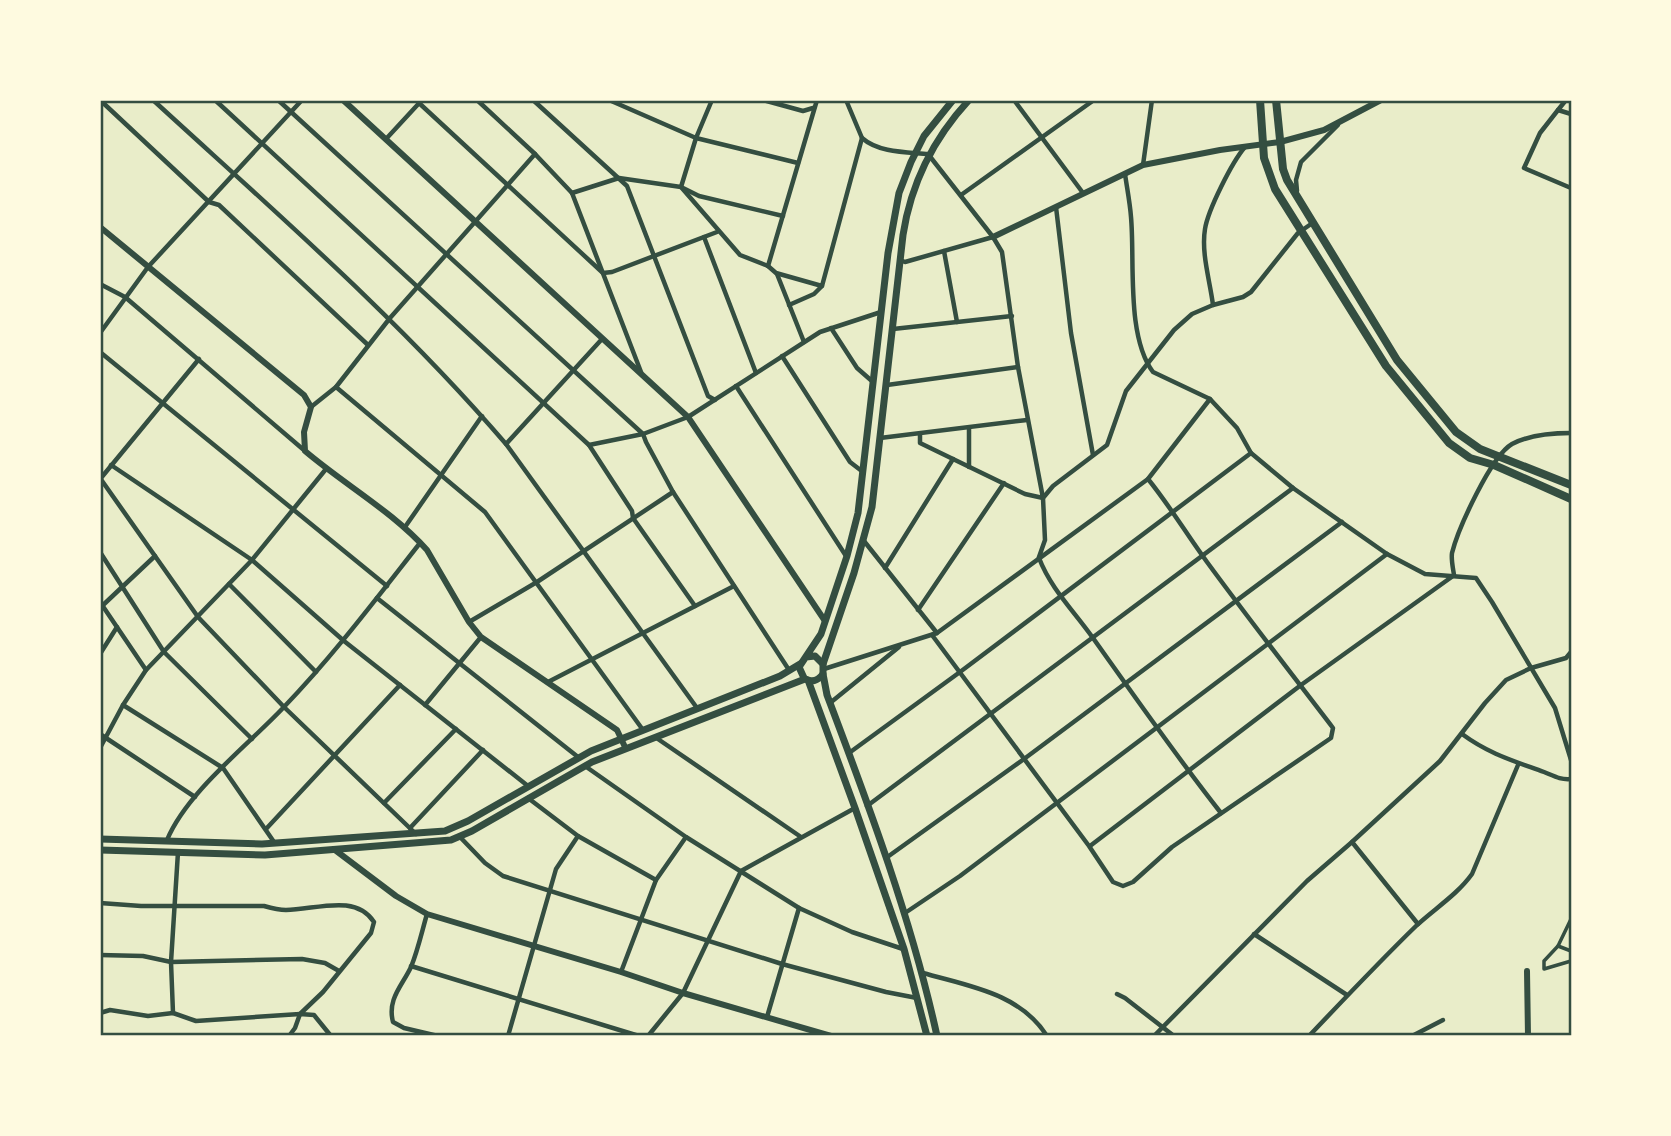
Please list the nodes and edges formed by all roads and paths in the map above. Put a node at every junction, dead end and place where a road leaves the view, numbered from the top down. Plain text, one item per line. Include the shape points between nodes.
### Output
1 (100, 100) edge
2 (153, 100) edge
3 (215, 100) edge
4 (278, 100) edge
5 (302, 100) edge
6 (343, 100) edge
7 (477, 100) edge
8 (533, 100) edge
9 (609, 100) edge
10 (712, 100) edge
11 (763, 100) edge
12 (817, 100) edge
13 (846, 100) edge
14 (953, 100) edge
15 (969, 100) edge
16 (1014, 100) edge
17 (1094, 100) edge
18 (1152, 100) edge
19 (1260, 100) edge
20 (1276, 100) edge
21 (1381, 100) edge
22 (1566, 100) edge
23 (421, 102) edge
24 (814, 108) junction
25 (1558, 110) junction
26 (291, 112) junction
27 (1571, 114) edge
28 (1346, 118) junction
29 (1041, 136) junction
30 (696, 138) junction
31 (862, 138) junction
32 (386, 139) junction
33 (1280, 142) junction
34 (262, 144) junction
35 (1263, 144) junction
36 (1246, 146) junction
37 (928, 154) junction
38 (535, 155) junction
39 (914, 155) junction
40 (798, 163) junction
41 (1143, 165) junction
42 (234, 174) junction
43 (1125, 174) junction
44 (619, 178) junction
45 (508, 185) junction
46 (681, 187) junction
47 (1571, 188) edge
48 (572, 193) junction
49 (1083, 193) junction
50 (961, 195) junction
51 (1297, 199) junction
52 (209, 202) junction
53 (1056, 206) junction
54 (783, 216) junction
55 (475, 221) junction
56 (1314, 222) junction
57 (100, 227) edge
58 (1301, 231) junction
59 (718, 232) junction
60 (704, 237) junction
61 (993, 237) junction
62 (944, 251) junction
63 (446, 253) junction
64 (654, 256) junction
65 (900, 260) junction
66 (768, 266) junction
67 (148, 267) junction
68 (603, 273) junction
69 (776, 273) junction
70 (100, 284) edge
71 (822, 286) junction
72 (417, 287) junction
73 (125, 298) junction
74 (1213, 304) junction
75 (789, 305) junction
76 (881, 312) junction
77 (1012, 316) junction
78 (390, 318) junction
79 (957, 322) junction
80 (831, 328) junction
81 (893, 329) junction
82 (100, 333) edge
83 (602, 339) junction
84 (804, 342) junction
85 (368, 345) junction
86 (100, 352) edge
87 (782, 356) junction
88 (199, 359) junction
89 (1147, 364) junction
90 (1018, 367) junction
91 (573, 370) junction
92 (756, 373) junction
93 (642, 376) junction
94 (873, 382) junction
95 (886, 386) junction
96 (336, 387) junction
97 (736, 387) junction
98 (1210, 399) junction
99 (715, 400) junction
100 (162, 403) junction
101 (543, 403) junction
102 (311, 407) junction
103 (482, 416) junction
104 (688, 417) junction
105 (1027, 420) junction
106 (969, 428) junction
107 (1571, 433) edge
108 (643, 434) junction
109 (920, 434) junction
110 (880, 438) junction
111 (506, 444) junction
112 (589, 445) junction
113 (305, 451) junction
114 (1251, 453) junction
115 (1094, 455) junction
116 (953, 459) junction
117 (1497, 461) junction
118 (111, 465) junction
119 (969, 467) junction
120 (326, 469) junction
121 (864, 472) junction
122 (440, 476) junction
123 (100, 478) edge
124 (1149, 480) junction
125 (1004, 484) junction
126 (1571, 485) edge
127 (1293, 488) junction
128 (673, 492) junction
129 (1043, 498) junction
130 (1571, 499) edge
131 (293, 510) junction
132 (1174, 511) junction
133 (633, 518) junction
134 (1342, 522) junction
135 (405, 527) junction
136 (864, 541) junction
137 (420, 543) junction
138 (584, 551) junction
139 (100, 552) edge
140 (1387, 554) junction
141 (155, 556) junction
142 (847, 556) junction
143 (1202, 556) junction
144 (1039, 558) junction
145 (252, 560) junction
146 (885, 568) junction
147 (1454, 575) junction
148 (537, 583) junction
149 (229, 584) junction
150 (387, 586) junction
151 (734, 586) junction
152 (122, 587) junction
153 (1060, 597) junction
154 (377, 598) junction
155 (1236, 602) junction
156 (101, 604) edge
157 (695, 606) junction
158 (918, 610) junction
159 (198, 617) junction
160 (825, 621) junction
161 (469, 622) junction
162 (117, 627) junction
163 (643, 633) junction
164 (934, 634) junction
165 (481, 637) junction
166 (1093, 637) junction
167 (344, 641) junction
168 (902, 644) junction
169 (1268, 644) junction
170 (164, 652) junction
171 (1571, 652) edge
172 (100, 654) edge
173 (593, 659) junction
174 (803, 661) junction
175 (459, 663) junction
176 (1531, 668) junction
177 (824, 669) junction
178 (146, 670) junction
179 (790, 671) junction
180 (316, 672) junction
181 (960, 672) junction
182 (806, 680) junction
183 (548, 682) junction
184 (400, 685) junction
185 (1124, 685) junction
186 (1301, 685) junction
187 (830, 703) junction
188 (122, 705) junction
189 (425, 705) junction
190 (284, 707) junction
191 (697, 708) junction
192 (990, 712) junction
193 (1156, 728) junction
194 (456, 729) junction
195 (643, 730) junction
196 (100, 734) edge
197 (1462, 734) junction
198 (654, 736) junction
199 (106, 738) junction
200 (252, 739) junction
201 (621, 739) junction
202 (625, 747) junction
203 (100, 748) edge
204 (483, 750) junction
205 (848, 753) junction
206 (334, 755) junction
207 (578, 757) junction
208 (1024, 759) junction
209 (1571, 760) edge
210 (584, 765) junction
211 (1518, 765) junction
212 (223, 768) junction
213 (1189, 772) junction
214 (1571, 779) edge
215 (528, 786) junction
216 (195, 797) junction
217 (528, 799) junction
218 (384, 803) junction
219 (1057, 803) junction
220 (867, 806) junction
221 (855, 808) junction
222 (1221, 813) junction
223 (410, 828) junction
224 (266, 829) junction
225 (416, 834) junction
226 (460, 836) junction
227 (578, 836) junction
228 (686, 837) junction
229 (801, 837) junction
230 (100, 839) edge
231 (167, 840) junction
232 (1352, 842) junction
233 (275, 844) junction
234 (1089, 846) junction
235 (100, 850) edge
236 (335, 850) junction
237 (178, 852) junction
238 (885, 859) junction
239 (741, 871) junction
240 (656, 880) junction
241 (551, 892) junction
242 (100, 903) edge
243 (175, 906) junction
244 (799, 908) junction
245 (427, 914) junction
246 (904, 915) junction
247 (641, 918) junction
248 (1571, 919) edge
249 (1418, 924) junction
250 (1254, 934) junction
251 (707, 941) junction
252 (534, 947) junction
253 (1558, 947) junction
254 (904, 949) junction
255 (1571, 951) edge
256 (100, 955) edge
257 (1571, 961) edge
258 (171, 962) junction
259 (782, 964) junction
260 (411, 966) junction
261 (339, 971) junction
262 (1527, 971) dead end
263 (621, 972) junction
264 (922, 972) junction
265 (682, 993) junction
266 (1117, 995) dead end
267 (1347, 995) junction
268 (918, 998) junction
269 (517, 1000) junction
270 (100, 1013) edge
271 (173, 1013) junction
272 (300, 1014) junction
273 (767, 1017) junction
274 (1443, 1020) dead end
275 (1162, 1026) junction
276 (289, 1036) edge
277 (331, 1036) edge
278 (438, 1036) edge
279 (508, 1036) edge
280 (639, 1036) edge
281 (648, 1036) edge
282 (831, 1036) edge
283 (927, 1036) edge
284 (937, 1036) edge
285 (1047, 1036) edge
286 (1154, 1036) edge
287 (1174, 1036) edge
288 (1309, 1036) edge
289 (1412, 1036) edge
290 (1528, 1036) edge

1 - 52 street
2 - 42 street
3 - 34 street
4 - 26 street
5 - 26 street
6 - 32 street
7 - 38 street
8 - 44 street
9 - 30 street
10 - 30 street
11 - 24 street via 803,111
12 - 24 street
13 - 31 street
14 - 39 main road
15 - 37 main road
16 - 29 street
17 - 29 street
18 - 41 street
19 - 35 main road
20 - 33 main road
21 - 28 street
22 - 25 street
23 - 32 street
23 - 45 street
24 - 40 street
25 - 27 street
25 - 47 street via 1540,133 1524,169
26 - 34 street
26 - 63 street
28 - 33 street via 1324,130
28 - 51 street via 1301,162
29 - 49 street
29 - 50 street
30 - 40 street
30 - 46 street
31 - 39 street via 870,145
31 - 71 street
32 - 55 street
33 - 35 street
33 - 51 main road via 1283,169
34 - 42 street
34 - 72 street
35 - 36 street
35 - 58 main road via 1270,179
36 - 41 street
36 - 74 street via 1233,161 1205,227
37 - 39 street
37 - 50 street
37 - 65 main road via 908,209
38 - 45 street
38 - 48 street
39 - 76 main road via 895,206
40 - 54 street
41 - 43 street
42 - 52 street
42 - 78 street
43 - 49 street
43 - 89 street via 1135,320
44 - 46 street
44 - 48 street
44 - 64 street via 627,186
45 - 55 street
45 - 68 street
46 - 54 street via 699,196
46 - 59 street
48 - 68 street
49 - 53 street
50 - 61 street
51 - 56 main road
52 - 67 street
52 - 85 street via 219,205
53 - 61 street
53 - 115 street via 1071,333
54 - 66 street
55 - 63 street
55 - 83 street
56 - 58 street
56 - 117 main road via 1408,374 1463,438
57 - 67 street
58 - 74 street via 1251,292
58 - 117 main road via 1404,390 1456,450 1470,458
59 - 60 street
59 - 66 street via 740,255
60 - 64 street
60 - 92 street
61 - 62 street
61 - 77 street via 1002,252
62 - 65 street
62 - 79 street
63 - 72 street
63 - 91 street
64 - 68 street
64 - 99 street via 708,396
65 - 81 main road
66 - 69 street
67 - 73 street
67 - 102 street via 297,390
68 - 93 street
69 - 71 street
69 - 75 street
70 - 73 street
71 - 75 street via 814,295
72 - 78 street
72 - 101 street
73 - 82 street
73 - 88 street
74 - 89 street via 1174,330
75 - 84 street
76 - 80 street
76 - 94 main road
77 - 79 street
77 - 90 street
78 - 85 street
78 - 103 street
79 - 81 street
80 - 84 street
80 - 94 street via 857,368
81 - 95 main road
83 - 91 street
83 - 93 street
84 - 87 street
85 - 96 street
86 - 100 street
87 - 92 street
87 - 121 street via 850,463
88 - 100 street
88 - 113 street
89 - 98 street via 1153,372
89 - 115 street via 1126,391 1107,445
90 - 95 street
90 - 105 street
91 - 101 street
91 - 108 street
92 - 97 street
93 - 104 street
94 - 121 main road
95 - 110 main road
96 - 102 street
96 - 122 street
97 - 99 street
97 - 142 street
98 - 114 street via 1237,428
98 - 124 street
99 - 104 street
100 - 118 street
100 - 131 street
101 - 111 street
101 - 112 street
102 - 113 street via 304,432
103 - 111 street
103 - 122 street
104 - 108 street
104 - 160 street
105 - 106 street
105 - 129 street
106 - 109 street
106 - 119 street
107 - 117 street via 1535,436 1511,445
108 - 112 street
108 - 128 street
109 - 110 street
109 - 116 street via 920,443
110 - 136 main road
111 - 138 street
112 - 133 street
113 - 120 street
114 - 127 street
114 - 132 street
115 - 129 street
116 - 119 street
116 - 146 street
117 - 126 main road
117 - 130 main road
117 - 147 street via 1477,491 1452,555
118 - 123 street
118 - 145 street
119 - 125 street
120 - 131 street
120 - 135 street
121 - 142 main road
122 - 135 street
122 - 148 street via 485,512
123 - 141 street
124 - 132 street
124 - 144 street
125 - 129 street
125 - 158 street
127 - 134 street
127 - 143 street
128 - 133 street
128 - 151 street
129 - 144 street via 1045,540
131 - 145 street
131 - 150 street
132 - 143 street
132 - 153 street
133 - 138 street
133 - 157 street
134 - 140 street
134 - 155 street
135 - 137 street
136 - 146 street
136 - 177 main road
137 - 150 street
137 - 161 street
138 - 148 street
138 - 163 street
139 - 152 street
140 - 147 street via 1425,574
140 - 169 street
141 - 152 street
141 - 159 street
142 - 160 main road
143 - 155 street
143 - 166 street
144 - 153 street
144 - 164 street
145 - 149 street
145 - 167 street
146 - 158 street
147 - 176 street via 1476,578
147 - 186 street
148 - 161 street
148 - 173 street
149 - 159 street
149 - 180 street
150 - 154 street
151 - 157 street
151 - 179 street
152 - 156 street
152 - 170 street
153 - 166 street
153 - 181 street
154 - 167 street
154 - 175 street
155 - 169 street
155 - 185 street
156 - 162 street
157 - 163 street
158 - 164 street
159 - 170 street
159 - 190 street
160 - 174 main road via 818,641
161 - 165 street
162 - 172 street
162 - 178 street
163 - 173 street
163 - 191 street
164 - 168 street
164 - 181 street
165 - 175 street
165 - 183 street
166 - 185 street
166 - 192 street
167 - 180 street
167 - 184 street
168 - 177 street
168 - 187 street
169 - 186 street
169 - 193 street
170 - 178 street
170 - 200 street
171 - 176 street via 1566,658
173 - 183 street
173 - 195 street
174 - 177 main road via 818,657
174 - 179 main road
174 - 182 main road via 800,673
175 - 189 street
175 - 207 street
176 - 197 street via 1506,680
176 - 209 street via 1555,708
177 - 182 main road via 817,680
177 - 187 main road
178 - 188 street
179 - 191 main road
180 - 190 street
181 - 192 street
181 - 205 street
182 - 198 main road
182 - 221 main road
183 - 201 street via 617,730
184 - 189 street
184 - 206 street
185 - 193 street
185 - 208 street
186 - 213 street
186 - 222 street via 1333,728 1331,738
187 - 205 main road
188 - 199 street
188 - 212 street
189 - 194 street
190 - 200 street
190 - 206 street
191 - 195 main road
192 - 208 street
192 - 220 street
193 - 213 street
193 - 219 street
194 - 204 street
194 - 218 street
195 - 201 main road
196 - 199 street
197 - 211 street
197 - 232 street via 1440,761
198 - 202 main road
198 - 229 street
199 - 203 street
199 - 216 street
200 - 212 street
201 - 202 street
201 - 207 main road
202 - 210 main road
204 - 215 street
204 - 223 street
205 - 220 main road
206 - 218 street
206 - 224 street
207 - 215 main road
208 - 219 street
208 - 238 street
210 - 217 main road
210 - 228 street
211 - 214 street
211 - 249 street via 1472,874
212 - 216 street
212 - 224 street
213 - 222 street
213 - 234 street
215 - 225 main road via 459,826
216 - 231 street
217 - 226 main road
217 - 227 street
218 - 223 street
219 - 234 street
219 - 246 street
220 - 238 main road
221 - 229 street
221 - 254 main road
222 - 234 street via 1123,886 1113,882
223 - 225 street
224 - 233 street
225 - 233 main road
226 - 236 main road
226 - 241 street via 503,876
227 - 240 street
227 - 241 street via 556,869
228 - 239 street
228 - 240 street
229 - 239 street
230 - 231 main road
231 - 233 main road
232 - 249 street
232 - 250 street
235 - 237 main road
236 - 237 main road via 265,855
236 - 245 street
237 - 243 street
238 - 246 main road
239 - 244 street
239 - 251 street
240 - 247 street
241 - 247 street
241 - 252 street
242 - 243 street
243 - 258 street
243 - 261 street via 284,910 345,904 367,912 374,922 371,933
244 - 254 street
244 - 259 street
245 - 252 street
245 - 260 street
246 - 264 main road
247 - 251 street
247 - 263 street
248 - 253 street
249 - 267 street
250 - 267 street
250 - 275 street
251 - 259 street
251 - 265 street
252 - 263 street
252 - 269 street
253 - 255 street
253 - 257 street via 1544,961 1544,969
254 - 268 main road
256 - 258 street
258 - 261 street via 302,959 325,962
258 - 271 street
259 - 268 street
259 - 273 street
260 - 269 street
260 - 278 street via 394,995 393,1022
261 - 272 street
262 - 290 street
263 - 265 street
264 - 284 main road
264 - 285 street via 1018,1005
265 - 273 street
265 - 281 street
266 - 275 street
267 - 288 street
268 - 283 main road
269 - 279 street
269 - 280 street
270 - 271 street
271 - 272 street via 196,1021
272 - 276 street
272 - 277 street via 314,1015
273 - 282 street
274 - 289 street
275 - 286 street
275 - 287 street

